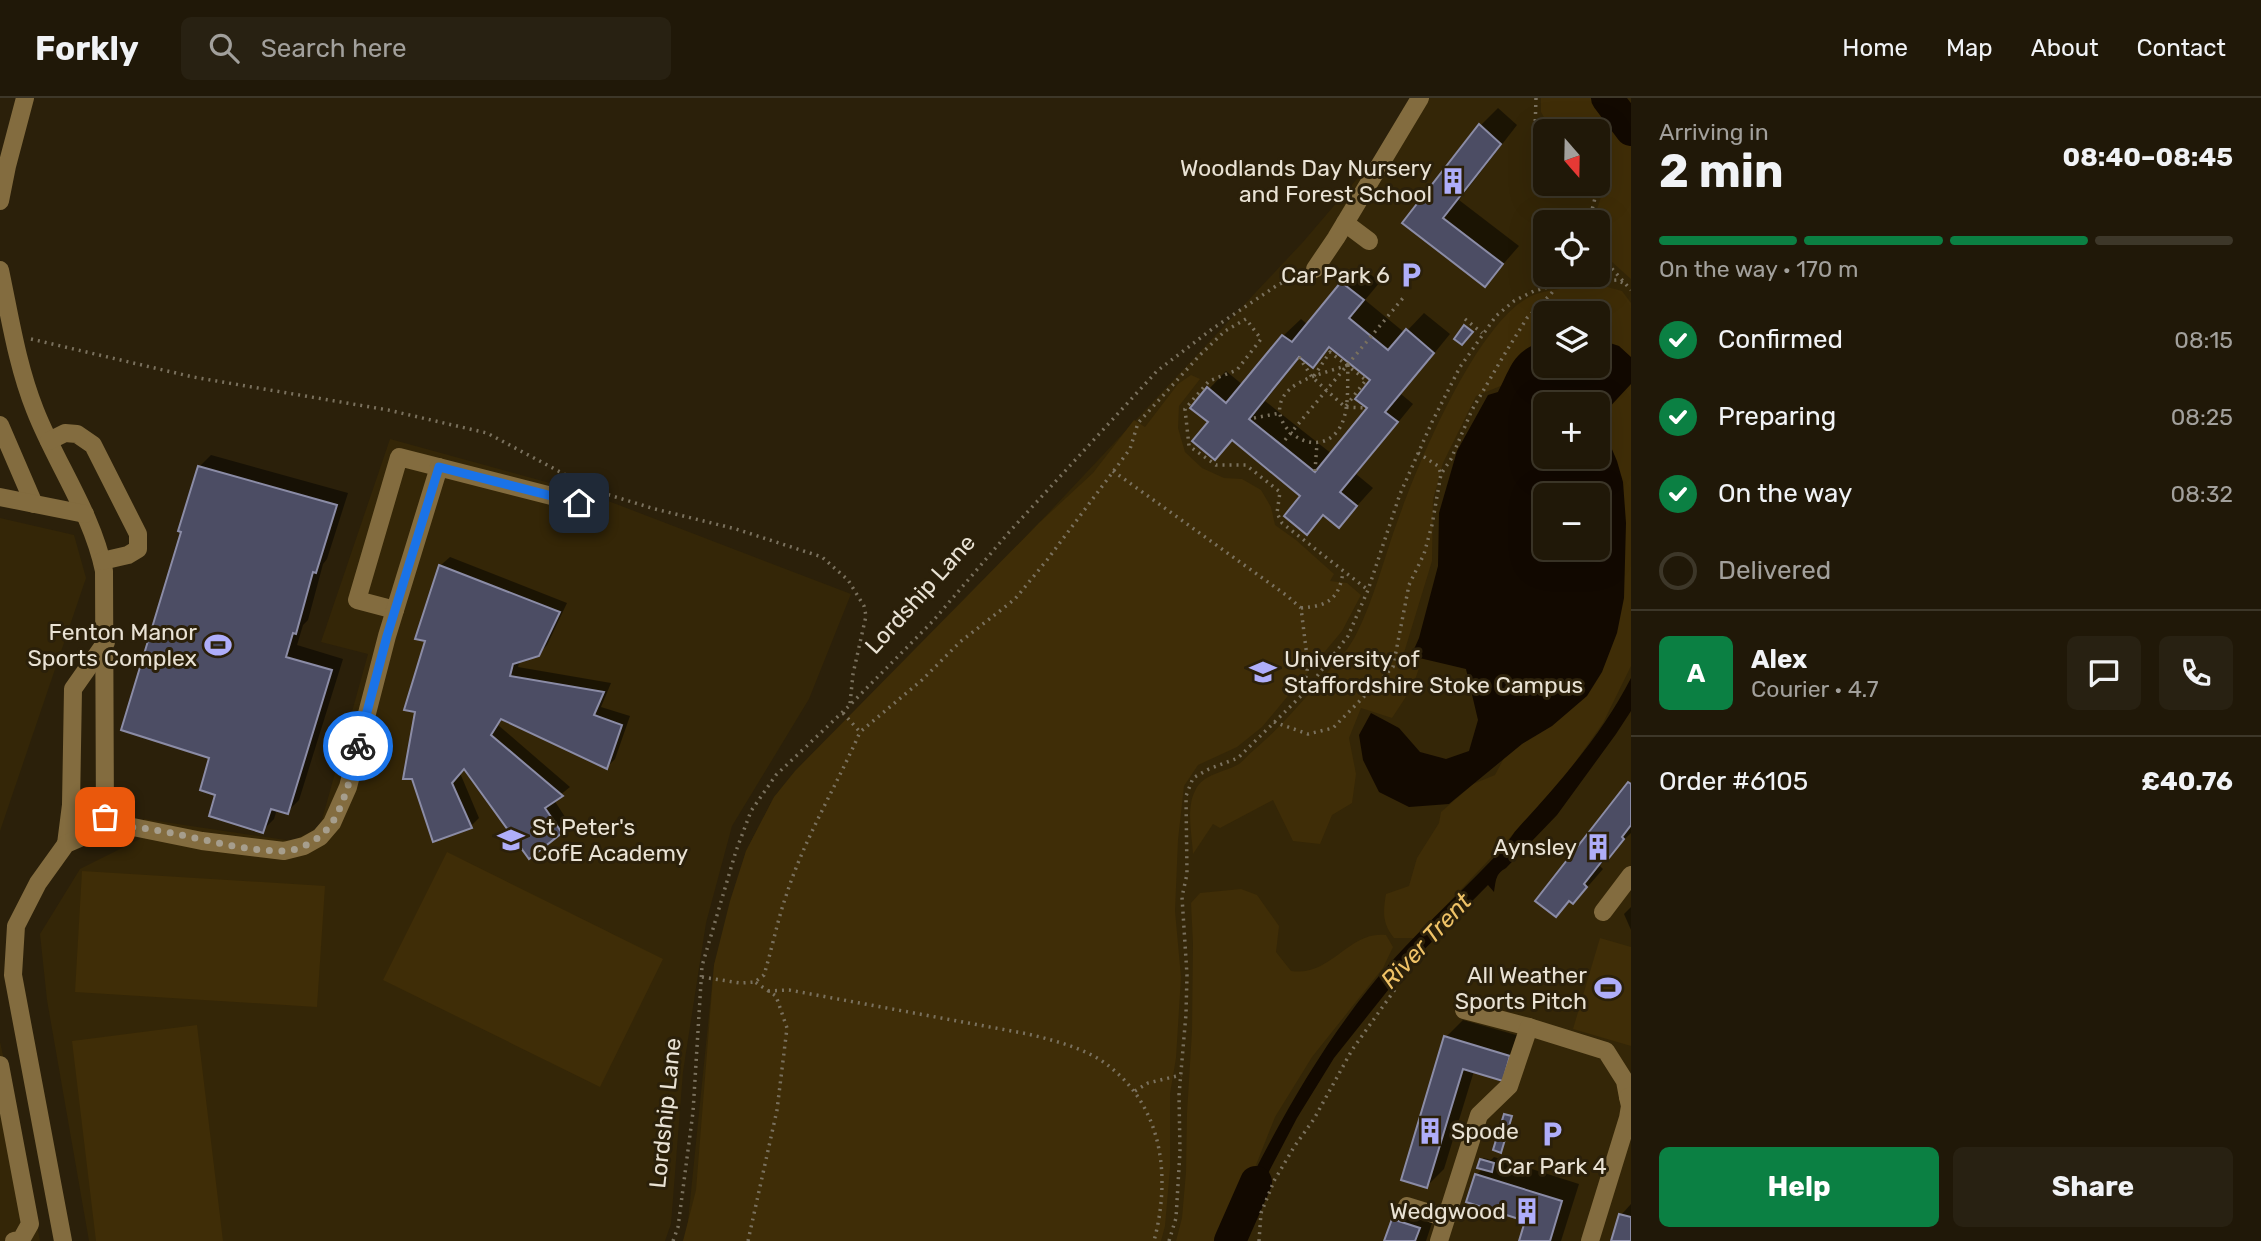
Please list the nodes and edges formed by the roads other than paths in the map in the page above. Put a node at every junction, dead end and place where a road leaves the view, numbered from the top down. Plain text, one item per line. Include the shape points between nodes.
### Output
1 (25, 98) edge
2 (1420, 98) edge
3 (0, 201) edge
4 (1345, 223) junction
5 (1369, 241) dead end
6 (1315, 269) road end
7 (0, 270) edge
8 (0, 425) edge
9 (49, 441) junction
10 (439, 467) junction
11 (0, 497) edge
12 (579, 503) dead end
13 (34, 504) junction
14 (85, 514) junction
15 (102, 561) junction
16 (395, 610) junction
17 (106, 642) junction
18 (105, 827) junction
19 (66, 844) junction
20 (1631, 875) edge
21 (1603, 912) dead end
22 (1464, 1010) dead end
23 (1529, 1027) junction
24 (0, 1065) edge
25 (1630, 1102) edge
26 (1407, 1206) dead end
27 (1446, 1218) junction
28 (14, 1241) edge
29 (63, 1241) edge
30 (1439, 1241) edge
31 (1590, 1241) edge

1 - 3 street
2 - 4 street
4 - 5 street
4 - 6 street
7 - 9 street via 23,374
8 - 13 street
9 - 14 street
9 - 15 street via 65,433 77,434 93,445 138,534 138,549
10 - 12 street
10 - 16 street
10 - 16 street via 399,457 357,600
11 - 13 street
13 - 14 street
14 - 15 street
15 - 17 street
16 - 18 street via 348,787 320,837 284,852 128,826
17 - 18 street
17 - 19 street via 73,689 72,805
18 - 19 street
19 - 29 street via 38,883 16,926 13,975
20 - 21 street
22 - 23 street
23 - 25 street via 1606,1051 1625,1082
23 - 27 street via 1509,1086 1479,1115
24 - 28 street via 30,1224 21,1240
25 - 31 street
26 - 27 street
27 - 30 street

